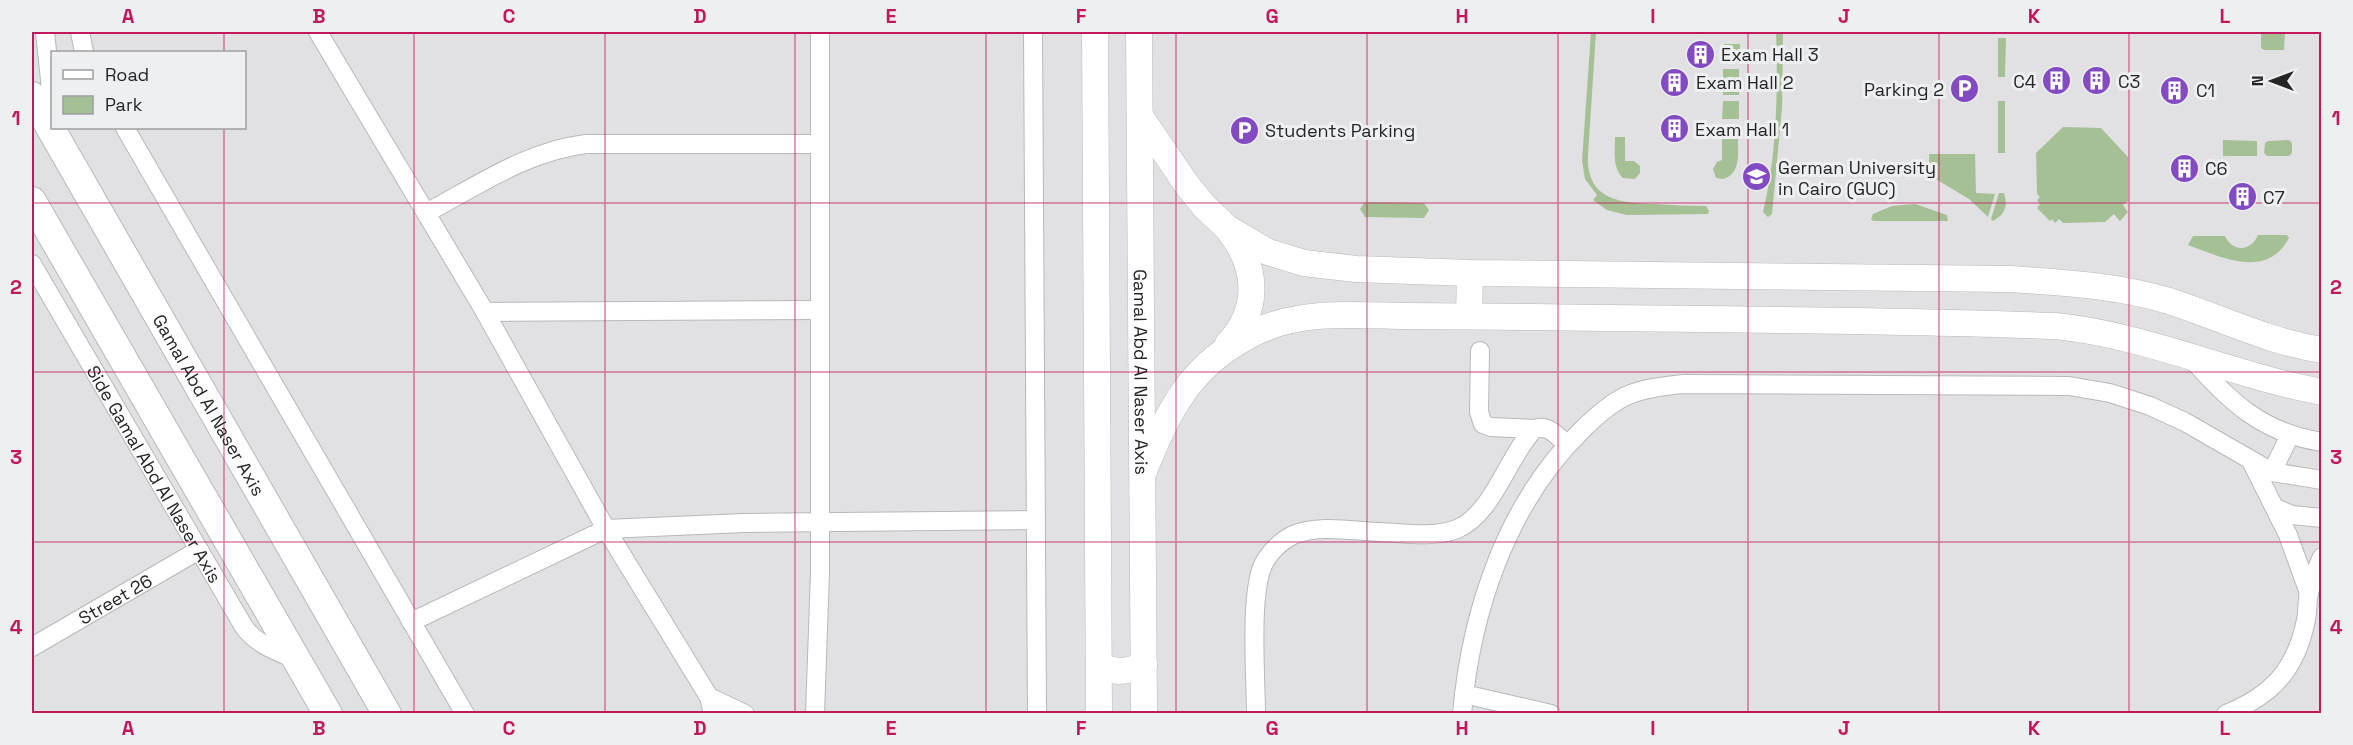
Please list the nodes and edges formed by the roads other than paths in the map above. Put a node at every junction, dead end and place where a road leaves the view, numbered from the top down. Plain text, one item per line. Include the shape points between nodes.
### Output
1 (45, 32) edge
2 (80, 32) edge
3 (820, 32) edge
4 (1033, 32) edge
5 (1095, 32) edge
6 (1139, 32) edge
7 (324, 34) edge
8 (84, 51) edge
9 (51, 89) edge
10 (32, 96) edge
11 (1140, 116) junction
12 (51, 125) edge
13 (126, 129) edge
14 (61, 140) edge
15 (818, 144) junction
16 (32, 201) edge
17 (426, 213) junction
18 (1227, 228) junction
19 (32, 264) edge
20 (1470, 273) junction
21 (820, 310) junction
22 (485, 312) junction
23 (1469, 316) junction
24 (2322, 350) edge
25 (1221, 351) junction
26 (1480, 351) dead end
27 (2191, 358) junction
28 (2322, 392) edge
29 (1534, 429) junction
30 (2290, 435) junction
31 (2322, 442) edge
32 (1567, 445) junction
33 (2251, 461) junction
34 (2272, 472) junction
35 (1143, 473) junction
36 (2322, 480) edge
37 (2275, 508) junction
38 (2322, 518) edge
39 (1036, 520) junction
40 (820, 522) junction
41 (606, 529) junction
42 (199, 550) junction
43 (2322, 557) edge
44 (2309, 593) junction
45 (411, 622) junction
46 (32, 644) edge
47 (298, 660) junction
48 (1144, 664) junction
49 (1099, 665) junction
50 (1464, 694) junction
51 (711, 705) edge
52 (328, 714) edge
53 (387, 714) edge
54 (465, 714) edge
55 (745, 714) edge
56 (815, 714) edge
57 (1037, 714) edge
58 (1099, 714) edge
59 (1144, 714) edge
60 (1256, 714) edge
61 (1462, 714) edge
62 (1551, 714) edge
63 (2226, 714) edge

1 - 9 street
2 - 8 street
3 - 15 street
4 - 39 street
5 - 49 main road
6 - 11 main road, Gamal Abd Al Naser Axis
7 - 17 street
10 - 12 main road, Gamal Abd Al Naser Axis
11 - 18 main road via 1204,206
11 - 35 main road, Gamal Abd Al Naser Axis
13 - 45 street
14 - 53 main road, Gamal Abd Al Naser Axis
15 - 17 street via 565,146 524,160
15 - 21 street
16 - 47 main road
17 - 22 street
18 - 20 main road via 1268,252 1304,263
18 - 25 main road via 1241,246 1250,268 1252,291 1243,324
19 - 42 street, Side Gamal Abd Al Naser Axis
20 - 23 main road
20 - 24 main road via 2076,282 2167,301
21 - 22 street
21 - 40 street
22 - 41 street
23 - 25 main road via 1353,315 1299,319 1259,331
23 - 27 main road via 2055,326 2118,336
25 - 35 main road via 1189,382
26 - 29 street via 1479,412 1483,424
27 - 28 main road
27 - 30 street via 2244,412
29 - 32 street via 1548,428
29 - 60 street via 1474,519 1456,529 1423,534 1315,530 1294,535 1276,547 1263,565 1257,586
30 - 31 street
30 - 34 street
32 - 33 street via 1600,412 1625,396 1653,387 2038,385 2110,393 2150,406
32 - 50 street via 1540,480 1500,554 1477,622
33 - 34 street
33 - 37 street
34 - 36 street
35 - 48 main road, Gamal Abd Al Naser Axis
37 - 38 street
37 - 44 street
39 - 40 street
39 - 57 street
40 - 41 street
40 - 56 street
41 - 45 street
41 - 51 street
42 - 46 street, Street 26
42 - 47 street, Side Gamal Abd Al Naser Axis via 251,637
43 - 44 street
44 - 63 street via 2301,640 2291,662 2259,698
45 - 54 street
47 - 52 main road
48 - 49 main road via 1121,672
48 - 59 main road, Gamal Abd Al Naser Axis
49 - 58 main road
50 - 61 street
50 - 62 street
51 - 55 street

